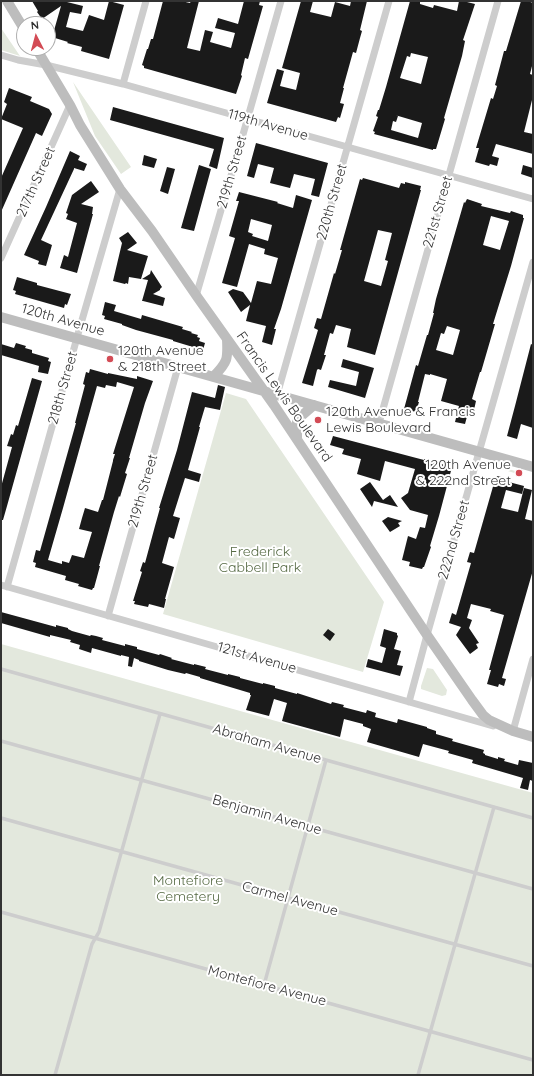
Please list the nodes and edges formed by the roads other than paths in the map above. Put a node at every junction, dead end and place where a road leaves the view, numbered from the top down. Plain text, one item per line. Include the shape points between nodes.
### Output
1 (7, 1) edge
2 (146, 1) edge
3 (280, 1) edge
4 (389, 1) edge
5 (498, 1) edge
6 (16, 16) edge
7 (1, 55) edge
8 (41, 56) edge
9 (46, 65) junction
10 (123, 84) junction
11 (70, 105) junction
12 (248, 119) junction
13 (348, 147) junction
14 (449, 176) junction
15 (120, 189) junction
16 (533, 199) edge
17 (1, 258) edge
18 (533, 262) edge
19 (196, 296) junction
20 (1, 317) edge
21 (77, 339) junction
22 (227, 339) junction
23 (178, 367) junction
24 (213, 377) junction
25 (264, 391) junction
26 (275, 399) junction
27 (314, 405) junction
28 (379, 423) junction
29 (297, 439) junction
30 (480, 452) junction
31 (533, 466) edge
32 (4, 586) edge
33 (108, 616) junction
34 (427, 635) junction
35 (533, 659) edge
36 (1, 669) edge
37 (409, 702) junction
38 (160, 714) junction
39 (513, 731) junction
40 (533, 737) edge
41 (1, 741) edge
42 (326, 760) junction
43 (141, 780) junction
44 (494, 807) junction
45 (1, 818) edge
46 (533, 818) edge
47 (308, 826) junction
48 (121, 852) junction
49 (475, 873) junction
50 (533, 889) edge
51 (288, 899) junction
52 (1, 912) edge
53 (95, 938) junction
54 (455, 944) junction
55 (533, 966) edge
56 (264, 985) junction
57 (430, 1031) junction
58 (533, 1060) edge
59 (55, 1075) edge
60 (418, 1075) edge

1 - 6 main road
2 - 10 street
3 - 12 street, 219th Street
4 - 13 street, 220th Street
5 - 14 street, 221st Street
7 - 9 street, 119th Avenue
8 - 9 main road, Francis Lewis Boulevard
9 - 10 street, 119th Avenue
9 - 11 main road, Francis Lewis Boulevard
10 - 12 street, 119th Avenue
11 - 15 main road, Francis Lewis Boulevard
11 - 17 street, 217th Street
12 - 13 street, 119th Avenue
12 - 19 street, 219th Street
13 - 14 street, 119th Avenue
13 - 26 street, 220th Street
14 - 16 street, 119th Avenue
14 - 28 street, 221st Street
15 - 19 main road, Francis Lewis Boulevard
15 - 21 street, 218th Street
18 - 30 street, 222nd Street
19 - 22 main road, Francis Lewis Boulevard
20 - 21 main road, 120th Avenue
21 - 23 main road, 120th Avenue
21 - 32 street, 218th Street
22 - 24 main road via 226,362
22 - 25 main road, Francis Lewis Boulevard
23 - 24 main road, 120th Avenue
23 - 33 street, 219th Street
24 - 25 main road, 120th Avenue
25 - 26 main road, Francis Lewis Boulevard
26 - 27 main road
26 - 29 main road, Francis Lewis Boulevard
27 - 28 main road
27 - 29 main road via 297,422
28 - 30 main road
29 - 34 main road, Francis Lewis Boulevard
30 - 31 main road
30 - 34 street, 222nd Street
32 - 33 street, 121st Avenue
33 - 37 street, 121st Avenue
34 - 37 street, 222nd Street
34 - 39 main road, Francis Lewis Boulevard via 483,715
35 - 39 street
36 - 38 lane, Abraham Avenue
37 - 39 street, 121st Avenue
38 - 42 lane, Abraham Avenue
38 - 43 lane
39 - 40 main road, Francis Lewis Boulevard
41 - 43 lane, Benjamin Avenue
42 - 44 lane, Abraham Avenue
42 - 47 lane
43 - 47 lane, Benjamin Avenue
43 - 48 lane
44 - 46 lane, Abraham Avenue
44 - 49 lane
45 - 48 lane, Carmel Avenue
47 - 49 lane, Benjamin Avenue
47 - 51 lane
48 - 51 lane, Carmel Avenue
48 - 53 lane via 99,932
49 - 50 lane, Benjamin Avenue
49 - 54 lane
51 - 54 lane, Carmel Avenue
51 - 56 lane
52 - 53 lane, Montefiore Avenue
53 - 56 lane, Montefiore Avenue
53 - 59 lane
54 - 55 lane, Carmel Avenue
54 - 57 lane
56 - 57 lane, Montefiore Avenue
57 - 58 lane, Montefiore Avenue
57 - 60 lane

